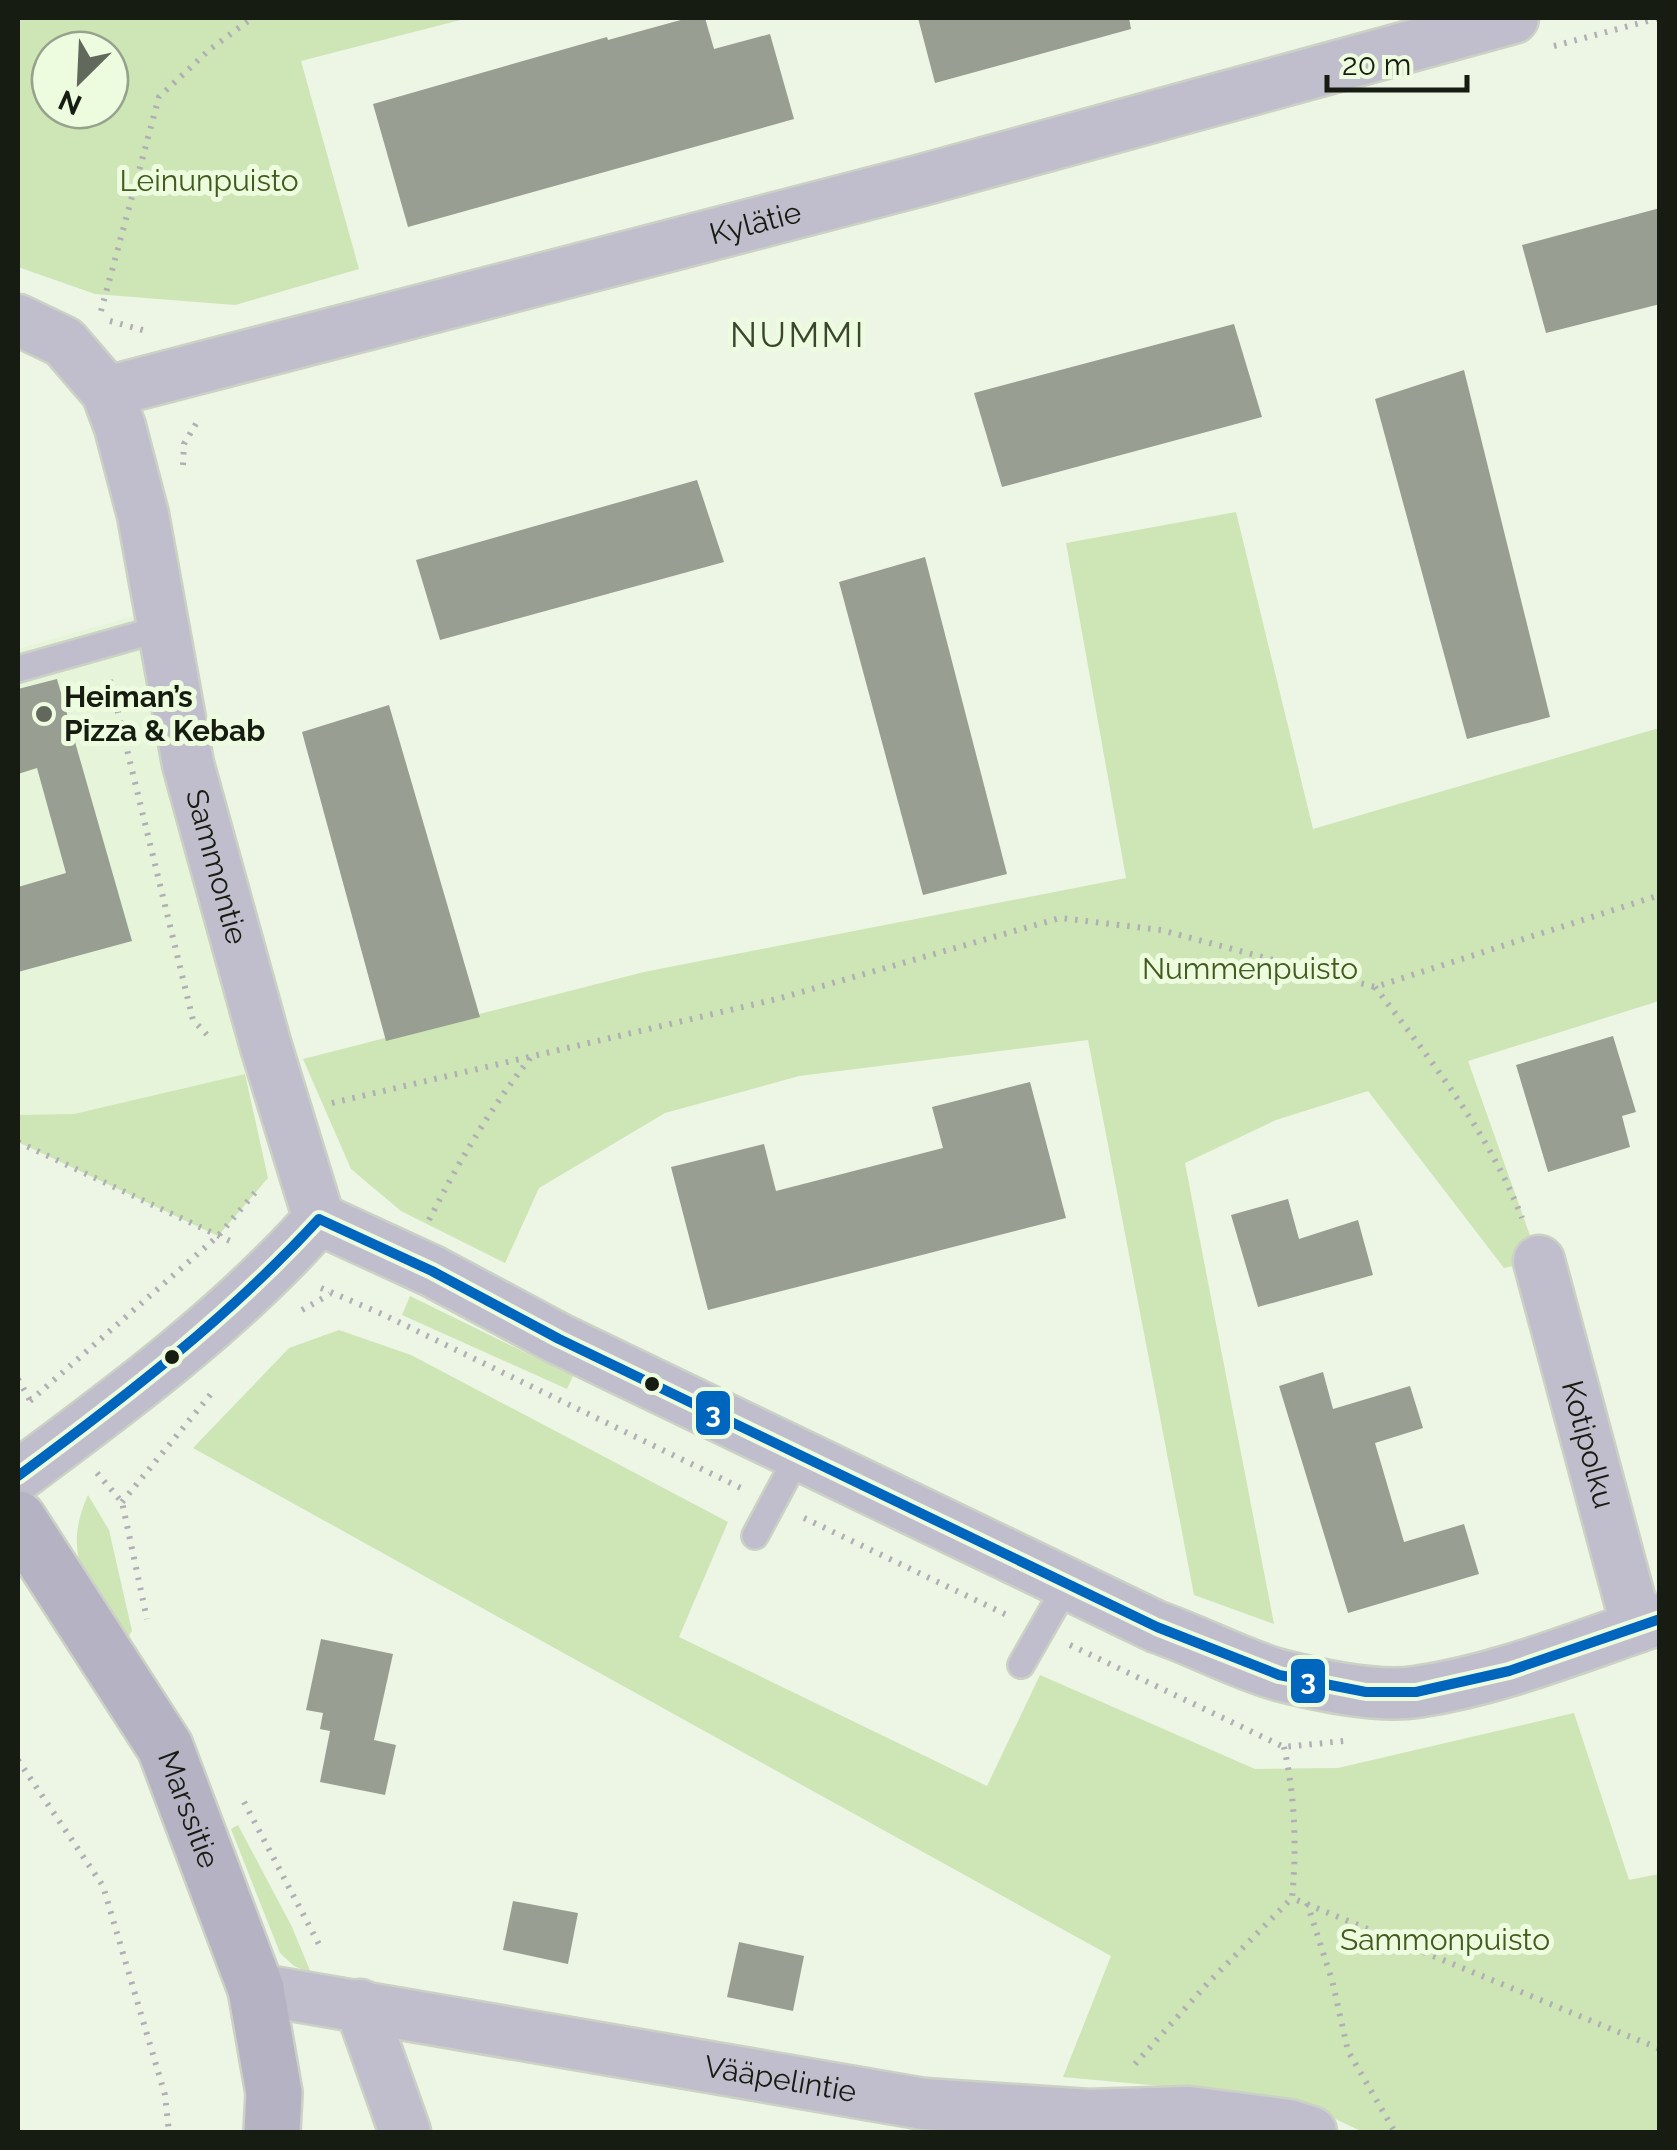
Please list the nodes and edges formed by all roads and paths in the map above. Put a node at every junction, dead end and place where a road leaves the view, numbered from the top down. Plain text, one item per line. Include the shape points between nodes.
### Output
1 (252, 18) edge
2 (1513, 18) edge
3 (99, 318) dead end
4 (18, 320) edge
5 (108, 392) junction
6 (206, 406) dead end
7 (186, 480) dead end
8 (164, 628) junction
9 (112, 644) junction
10 (18, 669) edge
11 (1660, 895) edge
12 (1375, 987) junction
13 (219, 1047) dead end
14 (532, 1056) junction
15 (322, 1105) dead end
16 (18, 1142) edge
17 (268, 1178) dead end
18 (414, 1218) dead end
19 (319, 1219) junction
20 (218, 1236) junction
21 (1538, 1261) joint
22 (278, 1266) junction
23 (332, 1294) dead end
24 (288, 1321) dead end
25 (18, 1379) edge
26 (223, 1379) dead end
27 (799, 1454) junction
28 (18, 1476) edge
29 (122, 1502) dead end
30 (18, 1519) edge
31 (754, 1536) dead end
32 (1068, 1583) junction
33 (1648, 1623) edge
34 (1021, 1665) dead end
35 (1284, 1746) dead end
36 (18, 1760) edge
37 (1292, 1898) junction
38 (1307, 1902) junction
39 (256, 1989) junction
40 (360, 2005) junction
41 (1660, 2049) edge
42 (1089, 2115) junction
43 (169, 2132) edge
44 (272, 2132) edge
45 (404, 2132) edge
46 (1310, 2132) edge
47 (1396, 2132) edge

1 - 3 path via 159,96
2 - 5 street, Kylätie
4 - 5 street via 64,342
5 - 8 street, Sammontie via 143,515
6 - 7 path via 184,444
8 - 9 lane
8 - 19 street, Sammontie via 188,764
9 - 10 lane
9 - 13 path via 106,661 193,1020
11 - 12 path
12 - 14 path via 1161,930 1060,918 777,999
12 - 21 path via 1508,1180
14 - 15 path
14 - 18 path via 468,1145 426,1225
16 - 20 path
17 - 20 path
19 - 22 street
19 - 27 street
20 - 22 path
20 - 25 path via 30,1401
21 - 33 street, Kotipolku
22 - 28 street
23 - 24 path
26 - 29 path
27 - 31 lane
27 - 32 street
30 - 39 main road, Marssitie via 165,1747
32 - 33 street via 1214,1652 1351,1689 1413,1693 1496,1674
32 - 34 lane
35 - 37 path via 1297,1852
36 - 43 path via 104,1886 165,2095
37 - 38 path
37 - 42 path
38 - 41 path
38 - 47 path via 1348,2051
39 - 40 street, Vääpelintie
39 - 44 main road, Marssitie via 274,2093
40 - 42 street, Vääpelintie via 924,2104
40 - 45 street
42 - 46 street, Vääpelintie via 1189,2112

